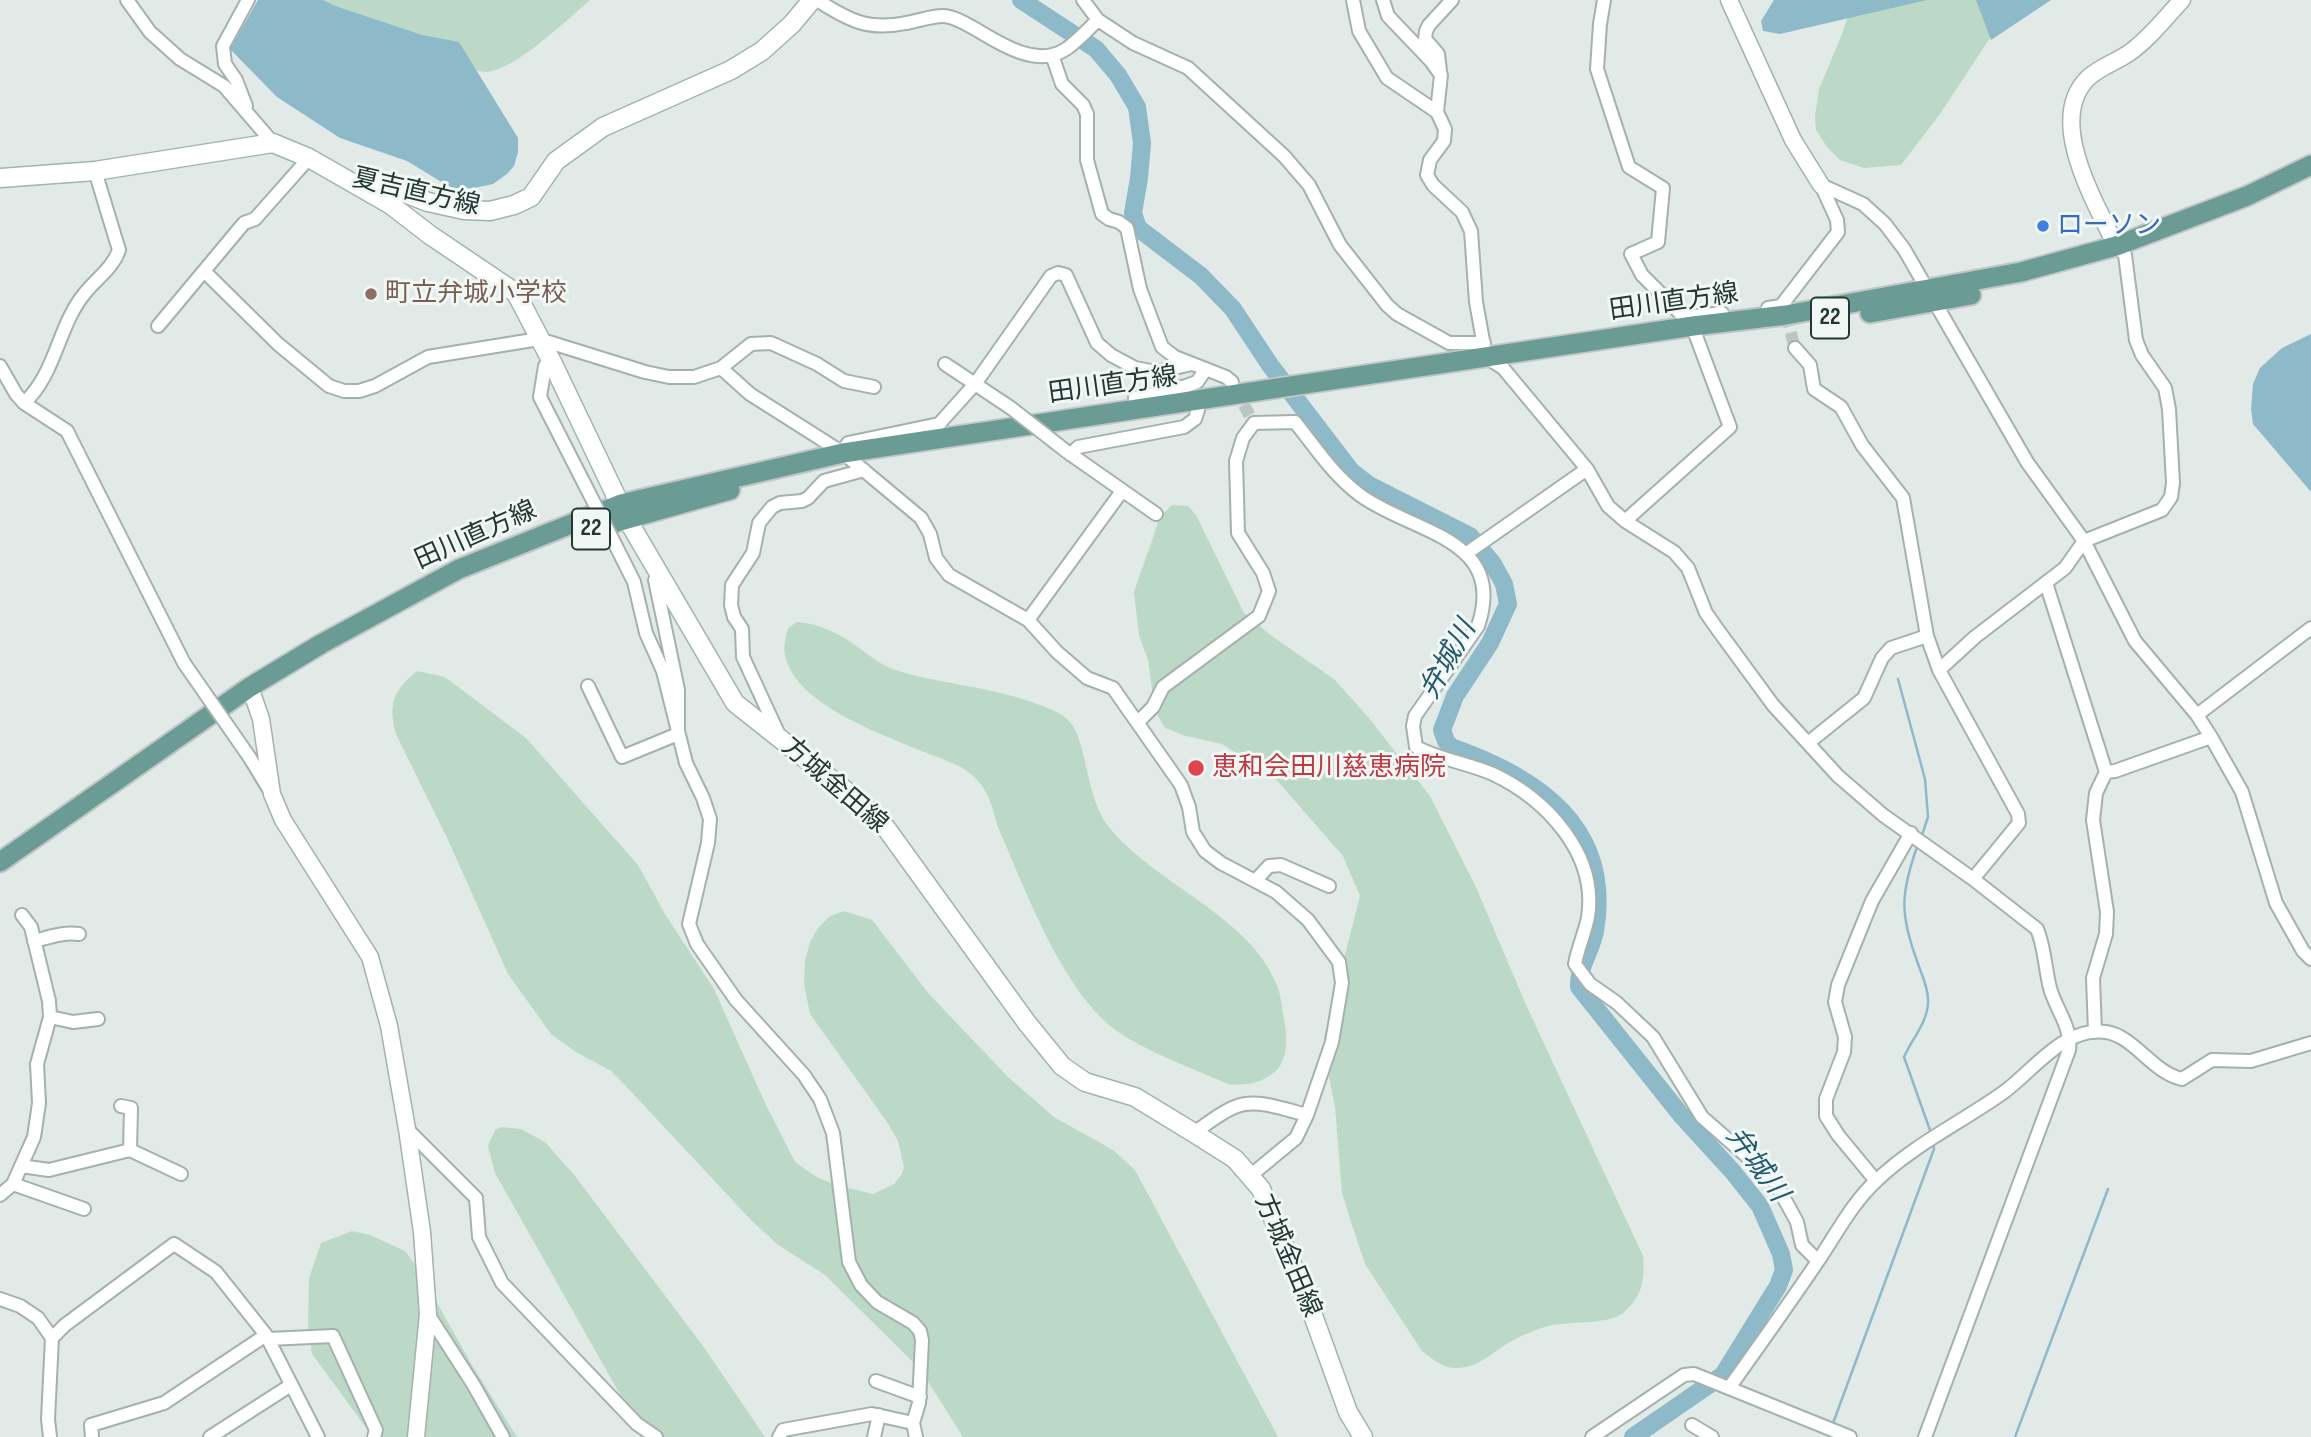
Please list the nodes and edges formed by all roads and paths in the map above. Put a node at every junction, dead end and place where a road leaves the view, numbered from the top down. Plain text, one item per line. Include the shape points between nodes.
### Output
1 (127, 0) edge
2 (248, 0) edge
3 (815, 0) edge
4 (1083, 0) edge
5 (1353, 0) edge
6 (1383, 0) edge
7 (1452, 0) edge
8 (1604, 0) edge
9 (1729, 0) edge
10 (2182, 0) edge
11 (1093, 24) junction
12 (1052, 55) junction
13 (1441, 75) junction
14 (1437, 112) junction
15 (250, 116) junction
16 (273, 143) junction
17 (309, 159) junction
18 (2311, 165) edge
19 (95, 171) junction
20 (0, 178) edge
21 (2311, 178) edge
22 (359, 185) junction
23 (1821, 185) junction
24 (2120, 251) junction
25 (204, 271) junction
26 (1932, 296) junction
27 (1784, 311) junction
28 (158, 326) dead end
29 (1691, 326) junction
30 (539, 340) junction
31 (1795, 348) tunnel mouth
32 (1485, 350) junction
33 (551, 359) junction
34 (945, 364) dead end
35 (1192, 364) junction
36 (0, 366) edge
37 (721, 368) junction
38 (1503, 368) junction
39 (1206, 369) junction
40 (1232, 382) tunnel mouth
41 (975, 384) junction
42 (1332, 386) junction
43 (874, 387) dead end
44 (1265, 394) junction
45 (24, 403) junction
46 (1135, 409) junction
47 (1198, 410) junction
48 (1068, 453) junction
49 (854, 462) junction
50 (1587, 469) junction
51 (1122, 491) junction
52 (624, 511) junction
53 (1156, 514) dead end
54 (1625, 521) junction
55 (2084, 541) junction
56 (1469, 552) junction
57 (659, 573) junction
58 (2046, 583) junction
59 (1028, 620) junction
60 (2311, 628) edge
61 (1927, 636) junction
62 (1939, 670) junction
63 (588, 686) dead end
64 (251, 693) junction
65 (2197, 715) junction
66 (1139, 721) junction
67 (678, 734) junction
68 (2211, 737) junction
69 (782, 740) junction
70 (1808, 743) junction
71 (2105, 772) junction
72 (272, 794) junction
73 (1911, 833) junction
74 (0, 862) edge
75 (0, 874) edge
76 (1973, 879) junction
77 (1255, 881) junction
78 (1329, 886) dead end
79 (22, 915) dead end
80 (79, 934) dead end
81 (34, 941) junction
82 (2311, 959) edge
83 (50, 1017) junction
84 (98, 1019) dead end
85 (2095, 1032) junction
86 (2071, 1037) junction
87 (2311, 1043) edge
88 (121, 1106) dead end
89 (1307, 1115) junction
90 (407, 1129) junction
91 (1194, 1133) junction
92 (130, 1150) junction
93 (21, 1167) junction
94 (181, 1174) dead end
95 (1250, 1176) junction
96 (1876, 1181) junction
97 (13, 1184) junction
98 (0, 1195) edge
99 (84, 1209) dead end
100 (1818, 1261) junction
101 (0, 1299) edge
102 (428, 1314) junction
103 (267, 1337) junction
104 (52, 1338) junction
105 (876, 1381) dead end
106 (291, 1385) junction
107 (1730, 1388) junction
108 (920, 1397) junction
109 (880, 1415) junction
110 (913, 1423) junction
111 (1692, 1425) dead end
112 (50, 1437) edge
113 (92, 1437) edge
114 (210, 1437) edge
115 (318, 1437) edge
116 (374, 1437) edge
117 (416, 1437) edge
118 (503, 1437) edge
119 (656, 1437) edge
120 (779, 1437) edge
121 (874, 1437) edge
122 (916, 1437) edge
123 (1363, 1437) edge
124 (1592, 1437) edge
125 (1712, 1437) edge
126 (1850, 1437) edge
127 (1925, 1437) edge

1 - 15 street via 150,32 180,59 224,86
2 - 15 street via 223,46 225,64
3 - 12 street via 848,20 874,26 944,15 1027,54
3 - 22 main road, 夏吉直方線 via 762,51 731,71 603,127 556,161 531,197 514,205 490,211 464,210 374,181
4 - 11 street
5 - 14 street via 1359,31 1387,78
6 - 13 street via 1388,16
7 - 13 street via 1426,31 1425,39 1438,54
8 - 29 street via 1597,69 1629,166 1663,188 1658,242 1632,254 1642,275
9 - 23 street via 1793,140
10 - 24 street via 2138,46 2089,78 2072,104 2073,143
11 - 12 street via 1066,49
11 - 32 street via 1188,68 1284,156 1309,185 1340,246 1397,314 1449,343
12 - 35 street via 1062,84 1087,114 1087,160 1102,214 1127,228 1140,289 1162,347
13 - 14 street
14 - 32 street via 1445,129 1444,141 1430,160 1427,175 1462,212 1471,231
15 - 16 street
16 - 17 main road, 夏吉直方線
16 - 19 main road
17 - 22 main road, 夏吉直方線
17 - 25 street via 256,219 244,223
18 - 24 main road, 田川直方線 / 22
19 - 20 main road
19 - 45 street via 119,250 72,312 40,385
21 - 24 main road, 田川直方線 / 22 via 2252,205
22 - 30 main road, 方城金田線 via 516,293
23 - 26 street via 1863,204 1885,224
23 - 27 street via 1838,232
24 - 26 main road, 田川直方線 / 22
24 - 55 street via 2136,340 2165,388 2174,483 2162,510
25 - 28 street
25 - 30 street via 278,344 329,386 344,391 375,386 428,357
26 - 27 main road, 田川直方線 / 22
26 - 29 main road, 田川直方線 / 22
26 - 55 street via 2027,462
27 - 29 main road, 田川直方線 / 22
29 - 32 main road, 田川直方線 / 22
29 - 38 main road, 田川直方線 / 22
29 - 54 street via 1730,428
30 - 33 main road, 方城金田線
30 - 37 street via 669,377 694,377
31 - 61 street via 1810,365 1814,389 1841,407 1862,445 1903,498
32 - 38 street
32 - 42 main road, 田川直方線 / 22
33 - 52 main road, 方城金田線
33 - 67 street, bridge via 545,366 540,397 634,582
34 - 41 street
35 - 39 street
35 - 41 street via 1156,372 1135,368 1111,355 1097,344 1066,275 1058,273 1051,276
36 - 45 street
37 - 43 street via 751,344 771,343 844,381
37 - 49 street via 750,394
38 - 42 main road, 田川直方線 / 22
38 - 50 street
39 - 40 street
39 - 46 street via 1197,382 1135,398
41 - 48 street, bridge
41 - 49 street via 939,424 848,443
42 - 44 main road, 田川直方線 / 22
44 - 46 main road, 田川直方線 / 22
44 - 47 main road, 田川直方線 / 22
45 - 72 street, bridge via 66,431 184,663
46 - 49 main road, 田川直方線 / 22
47 - 48 street via 1184,427 1078,447
47 - 49 main road, 田川直方線 / 22
48 - 51 street
49 - 52 main road, 田川直方線 / 22
49 - 59 street via 920,518 936,558 949,575
49 - 69 street via 802,501 772,507 759,523 753,553 732,585 730,606 742,629 743,657
50 - 54 street via 1608,506
50 - 56 street
51 - 53 street
51 - 59 street
52 - 57 main road, 方城金田線
52 - 64 main road, 田川直方線 / 22 via 459,569 353,625
54 - 70 street via 1674,552 1688,568 1706,613 1773,705
55 - 58 street via 2065,568
55 - 65 street via 2135,641
56 - 66 street via 1362,496 1339,478 1295,422 1252,420 1236,461 1238,533 1263,573 1269,591 1266,603 1259,616 1163,687
56 - 100 street via 1485,594 1483,612 1415,716 1416,747 1492,774 1557,821 1574,846 1587,880 1588,916 1575,964 1590,984 1653,1037 1702,1116 1774,1180 1797,1222 1802,1245
57 - 67 street via 655,580 678,690
57 - 69 main road, 方城金田線 via 735,703
58 - 62 street
58 - 71 street
59 - 66 street via 1087,678 1113,688
60 - 65 street
61 - 62 street
61 - 70 street via 1891,648 1864,698
62 - 76 street via 2018,814 2019,822
63 - 67 street via 622,757
64 - 72 street via 261,719
64 - 74 main road, 田川直方線 / 22
64 - 75 main road, 田川直方線 / 22
65 - 68 street
66 - 77 street via 1181,785 1193,832 1205,851
67 - 108 street via 710,819 689,924 696,944 736,1000 820,1099 833,1133 849,1262 877,1302 920,1331
68 - 71 street
68 - 82 street via 2242,792 2276,902
69 - 91 main road, 方城金田線 via 886,828 1062,1066 1086,1082 1135,1097
70 - 73 street via 1838,776
71 - 85 street via 2096,793 2093,820 2107,912 2106,934 2093,978
72 - 90 street via 283,820 370,957
73 - 76 street
73 - 96 street via 1872,901 1835,1002 1845,1037 1844,1052 1826,1099 1826,1116
76 - 86 street via 2037,929 2049,987
77 - 78 street via 1269,866 1281,865
77 - 89 street via 1276,892 1308,920 1339,962 1342,984 1332,1042
79 - 81 street
80 - 81 street via 64,932
81 - 83 street
83 - 84 street via 73,1022
83 - 93 street via 37,1064 39,1103 34,1137
85 - 86 street
85 - 87 street via 2123,1039 2170,1076 2182,1079 2212,1060 2251,1061
86 - 96 street via 2004,1091 1903,1157
86 - 127 street
88 - 92 street via 131,1108
89 - 91 street via 1245,1102
89 - 95 street via 1296,1138
90 - 102 street
90 - 119 street via 476,1198 479,1237 502,1283 637,1424
91 - 95 main road, 方城金田線 via 1235,1159
92 - 93 street via 49,1170
92 - 94 street
93 - 97 street
95 - 123 main road, 方城金田線 via 1261,1189 1348,1412
96 - 100 street via 1857,1200
97 - 98 street
97 - 99 street
100 - 107 street
101 - 104 street via 38,1318
102 - 117 street
102 - 118 street
103 - 104 street via 216,1272 174,1244
103 - 106 street
103 - 113 street via 164,1403 91,1425
103 - 116 street via 333,1336 376,1430
104 - 112 street
105 - 108 street
106 - 114 street
106 - 115 street
107 - 124 street via 1694,1374 1684,1375
107 - 126 street
108 - 110 street
109 - 110 street
109 - 120 street via 783,1430
109 - 121 street
110 - 122 street
111 - 125 street

